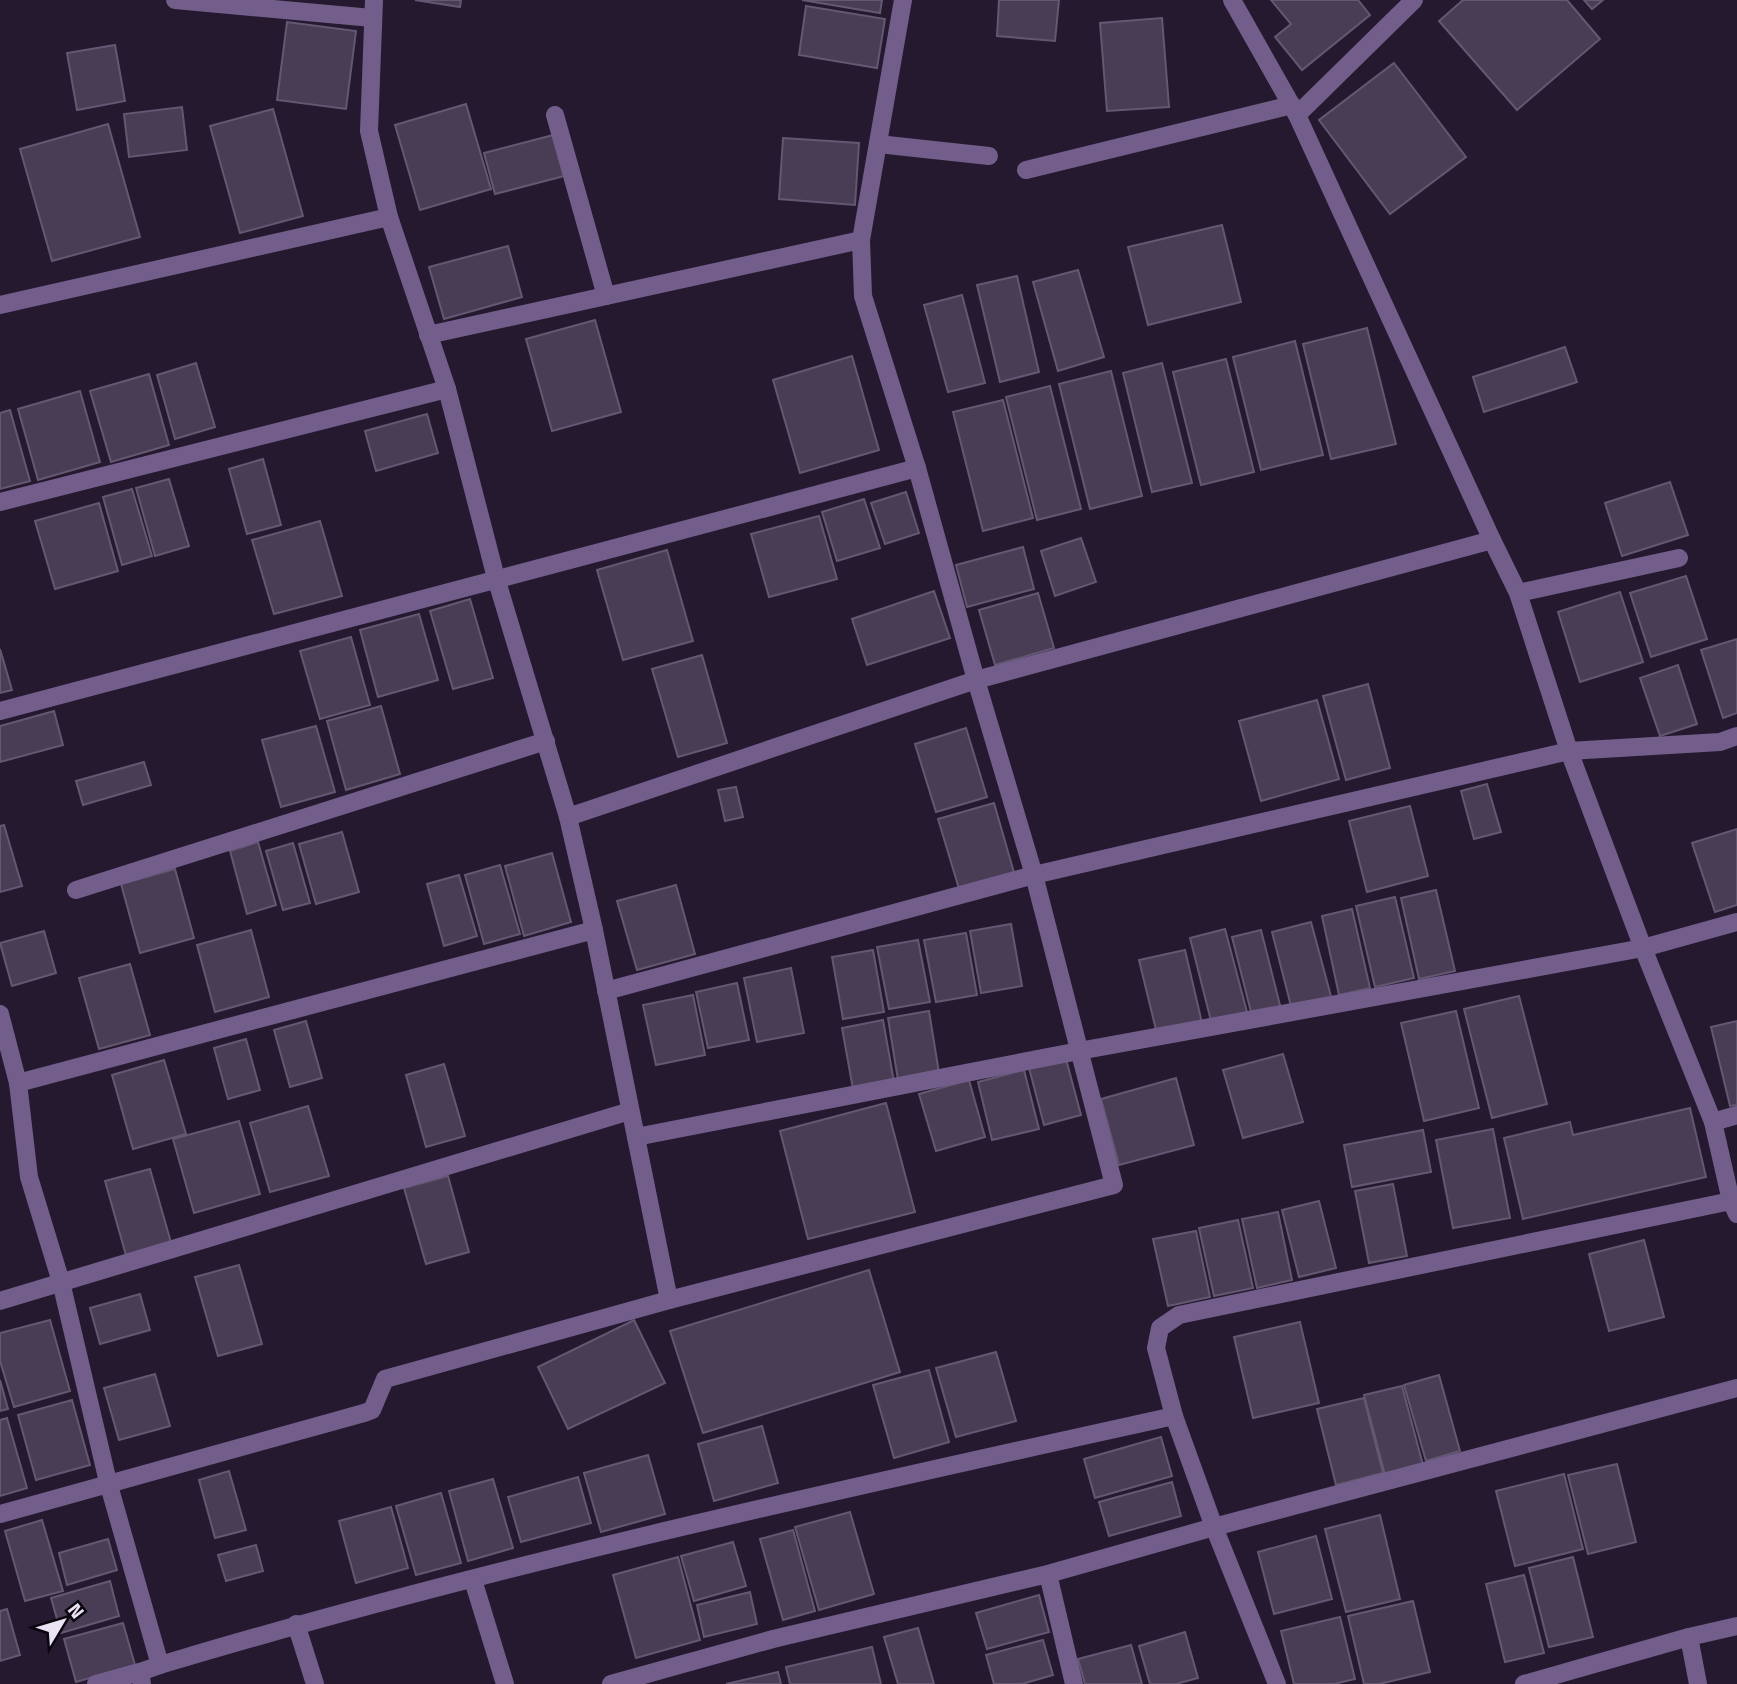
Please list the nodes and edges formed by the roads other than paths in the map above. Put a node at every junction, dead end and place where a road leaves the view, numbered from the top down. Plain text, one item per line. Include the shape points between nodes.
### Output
1 (175, 0) edge
2 (903, 0) edge
3 (1231, 0) edge
4 (1414, 0) edge
5 (373, 9) edge
6 (1294, 110) junction
7 (555, 115) dead end
8 (878, 144) junction
9 (989, 156) dead end
10 (1026, 170) dead end
11 (389, 217) junction
12 (861, 240) junction
13 (606, 296) junction
14 (0, 305) edge
15 (428, 334) junction
16 (446, 389) junction
17 (917, 468) junction
18 (0, 502) edge
19 (1492, 540) junction
20 (1679, 558) dead end
21 (496, 578) junction
22 (1518, 593) junction
23 (976, 680) junction
24 (0, 711) edge
25 (1737, 736) edge
26 (546, 741) junction
27 (1569, 751) junction
28 (568, 817) junction
29 (1034, 875) junction
30 (76, 890) dead end
31 (1737, 922) edge
32 (594, 930) junction
33 (1643, 948) junction
34 (606, 991) junction
35 (0, 1014) edge
36 (2, 1033) edge
37 (1079, 1051) junction
38 (18, 1083) junction
39 (630, 1111) junction
40 (1737, 1115) edge
41 (1713, 1122) junction
42 (636, 1137) junction
43 (1734, 1207) edge
44 (61, 1282) junction
45 (669, 1300) junction
46 (0, 1301) edge
47 (1737, 1388) edge
48 (1174, 1416) junction
49 (108, 1482) junction
50 (0, 1514) edge
51 (1214, 1527) junction
52 (1048, 1574) junction
53 (473, 1580) junction
54 (296, 1624) junction
55 (1737, 1626) edge
56 (1689, 1637) junction
57 (160, 1665) junction
58 (141, 1678) edge
59 (96, 1684) edge
60 (315, 1684) edge
61 (505, 1684) edge
62 (611, 1684) edge
63 (1073, 1684) edge
64 (1277, 1684) edge
65 (1524, 1684) edge
66 (1698, 1684) edge

1 - 5 street
2 - 8 street
3 - 6 street
4 - 6 street
5 - 11 street via 369,131
6 - 10 street
6 - 19 street
7 - 13 street
8 - 9 street
8 - 12 street
11 - 14 street
11 - 15 street
12 - 13 street
12 - 17 street via 863,296
13 - 15 street
15 - 16 street
16 - 18 street
16 - 21 street
17 - 21 street
17 - 23 street
19 - 22 street
19 - 23 street
20 - 22 street
21 - 24 street
21 - 26 street
22 - 27 street
23 - 28 street
23 - 29 street
25 - 27 street via 1720,742
26 - 28 street
26 - 30 street
27 - 29 street
27 - 33 street
28 - 32 street
29 - 34 street
29 - 37 street
31 - 33 street
32 - 34 street
32 - 38 street
33 - 37 street
33 - 41 street
34 - 39 street
35 - 36 street
36 - 38 street
37 - 42 street
37 - 45 street via 1114,1185
38 - 44 street via 29,1177
39 - 42 street
39 - 44 street
40 - 41 street
41 - 43 street
42 - 45 street
43 - 48 street via 1179,1315 1160,1328 1156,1348
44 - 46 street
44 - 49 street
45 - 49 street via 385,1379 372,1409 364,1413
47 - 51 street
48 - 51 street
48 - 53 street via 741,1512
49 - 50 street
49 - 57 street
51 - 52 street
51 - 64 street
52 - 62 street via 773,1639
52 - 63 street
53 - 54 street
53 - 61 street
54 - 57 street
54 - 60 street
55 - 56 street
56 - 65 street
56 - 66 street
57 - 58 street
58 - 59 street

